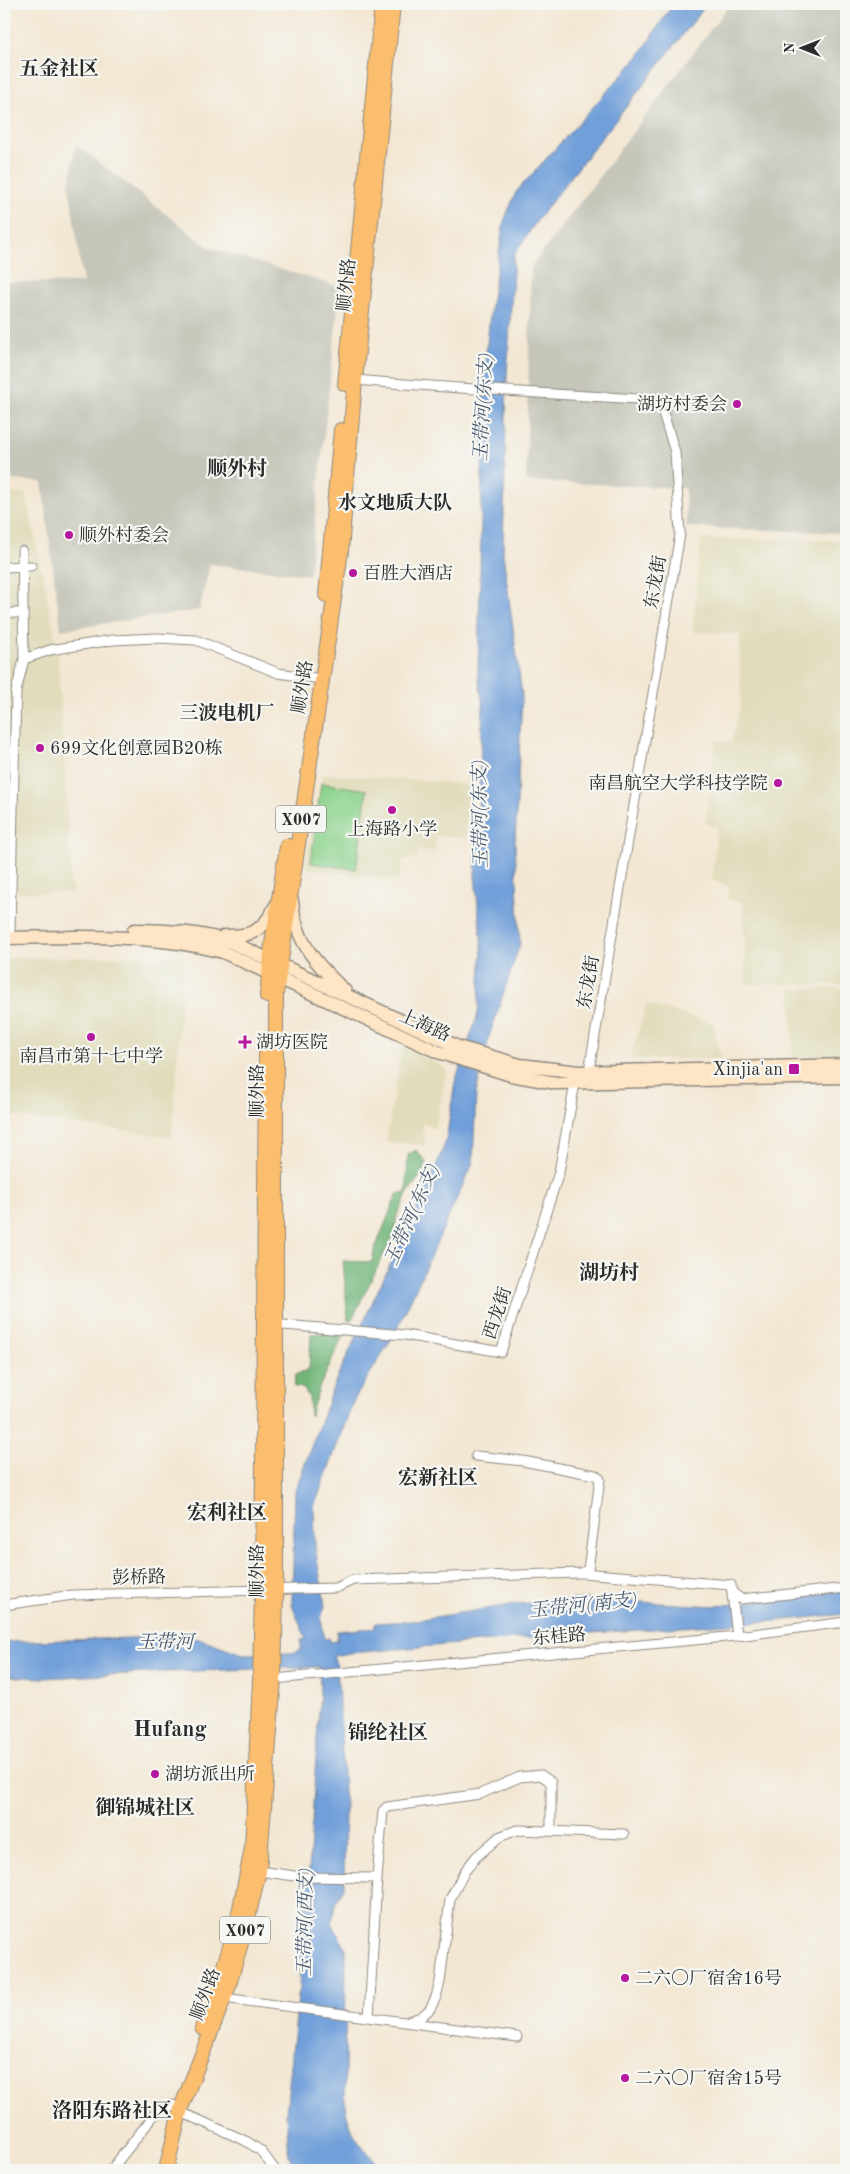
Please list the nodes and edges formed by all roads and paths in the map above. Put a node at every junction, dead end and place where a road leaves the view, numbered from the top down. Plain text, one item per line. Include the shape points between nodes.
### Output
1 (382, 4) edge
2 (393, 4) edge
3 (355, 380) junction
4 (22, 551) dead end
5 (26, 566) junction
6 (4, 567) edge
7 (4, 613) edge
8 (22, 613) junction
9 (24, 659) junction
10 (314, 678) junction
11 (8, 799) edge
12 (291, 887) junction
13 (279, 900) junction
14 (6, 932) edge
15 (211, 936) junction
16 (274, 968) junction
17 (354, 999) junction
18 (459, 1053) junction
19 (846, 1065) edge
20 (589, 1071) junction
21 (846, 1077) edge
22 (575, 1083) junction
23 (270, 1324) junction
24 (476, 1456) dead end
25 (582, 1573) junction
26 (846, 1588) edge
27 (283, 1590) junction
28 (262, 1591) junction
29 (732, 1592) junction
30 (4, 1605) edge
31 (846, 1622) edge
32 (736, 1633) junction
33 (267, 1636) junction
34 (267, 1680) junction
35 (551, 1831) junction
36 (624, 1834) dead end
37 (260, 1871) junction
38 (376, 1878) junction
39 (224, 1998) junction
40 (365, 2017) junction
41 (405, 2022) junction
42 (517, 2037) dead end
43 (177, 2106) junction
44 (111, 2170) edge
45 (157, 2170) edge
46 (166, 2170) edge
47 (275, 2170) edge

1 - 10 main road, 顺外路 via 326,596
2 - 3 main road, 顺外路 / X007
3 - 12 main road, 顺外路 / X007 via 334,602
3 - 20 street, 东龙街 via 477,391 658,400 675,452 680,534
4 - 5 street
5 - 6 street
5 - 8 street
7 - 8 street
8 - 9 street
9 - 10 street via 50,650 113,640 196,640 278,673
9 - 11 street via 16,692
10 - 13 main road, 顺外路
11 - 14 street
12 - 16 main road, 顺外路 / X007
12 - 17 main road via 297,926 306,949
13 - 15 main road via 268,921 256,931 245,936
13 - 16 main road, 顺外路
14 - 15 main road, 上海路 via 146,930
14 - 16 main road, 上海路 via 117,936 171,942 200,946
15 - 16 main road, 上海路 via 230,942
16 - 17 main road, 上海路
16 - 18 main road, 上海路 via 438,1052
16 - 23 main road, 顺外路 via 266,1004
17 - 18 main road, 上海路
18 - 20 main road, 上海路 via 520,1065
18 - 22 main road, 上海路 via 511,1075 556,1084
19 - 20 main road, 上海路
21 - 22 main road, 上海路
22 - 23 street, 西龙街 via 559,1172 502,1352 405,1334
23 - 27 main road, 顺外路
23 - 28 main road, 顺外路
24 - 25 street via 523,1461 600,1479 591,1559 588,1570
25 - 27 street, 彭桥路 via 353,1580 336,1588
25 - 29 street, 彭桥路 via 731,1585
26 - 29 street via 741,1599
27 - 28 street, 彭桥路
27 - 33 main road, 顺外路
28 - 30 street, 彭桥路 via 73,1595
28 - 33 main road, 顺外路
29 - 32 street
31 - 32 street, 东桂路
32 - 34 street, 东桂路
33 - 34 main road, 顺外路
34 - 37 main road, 顺外路 / X007
34 - 43 main road, 顺外路 via 252,1848 237,1923
35 - 36 street
35 - 38 street via 551,1782 541,1775 520,1777 480,1794 387,1807 381,1822
35 - 41 street via 517,1830 499,1837 465,1871 450,1899 436,1997 421,2017
37 - 38 street via 302,1877
37 - 39 main road, 顺外路 / X007
38 - 40 street
39 - 40 street
39 - 43 main road, 顺外路 / X007
40 - 41 street
41 - 42 street
43 - 44 street via 155,2114
43 - 45 main road, 顺外路
43 - 46 main road, 顺外路 / X007
43 - 47 street via 185,2114 233,2134 261,2151

